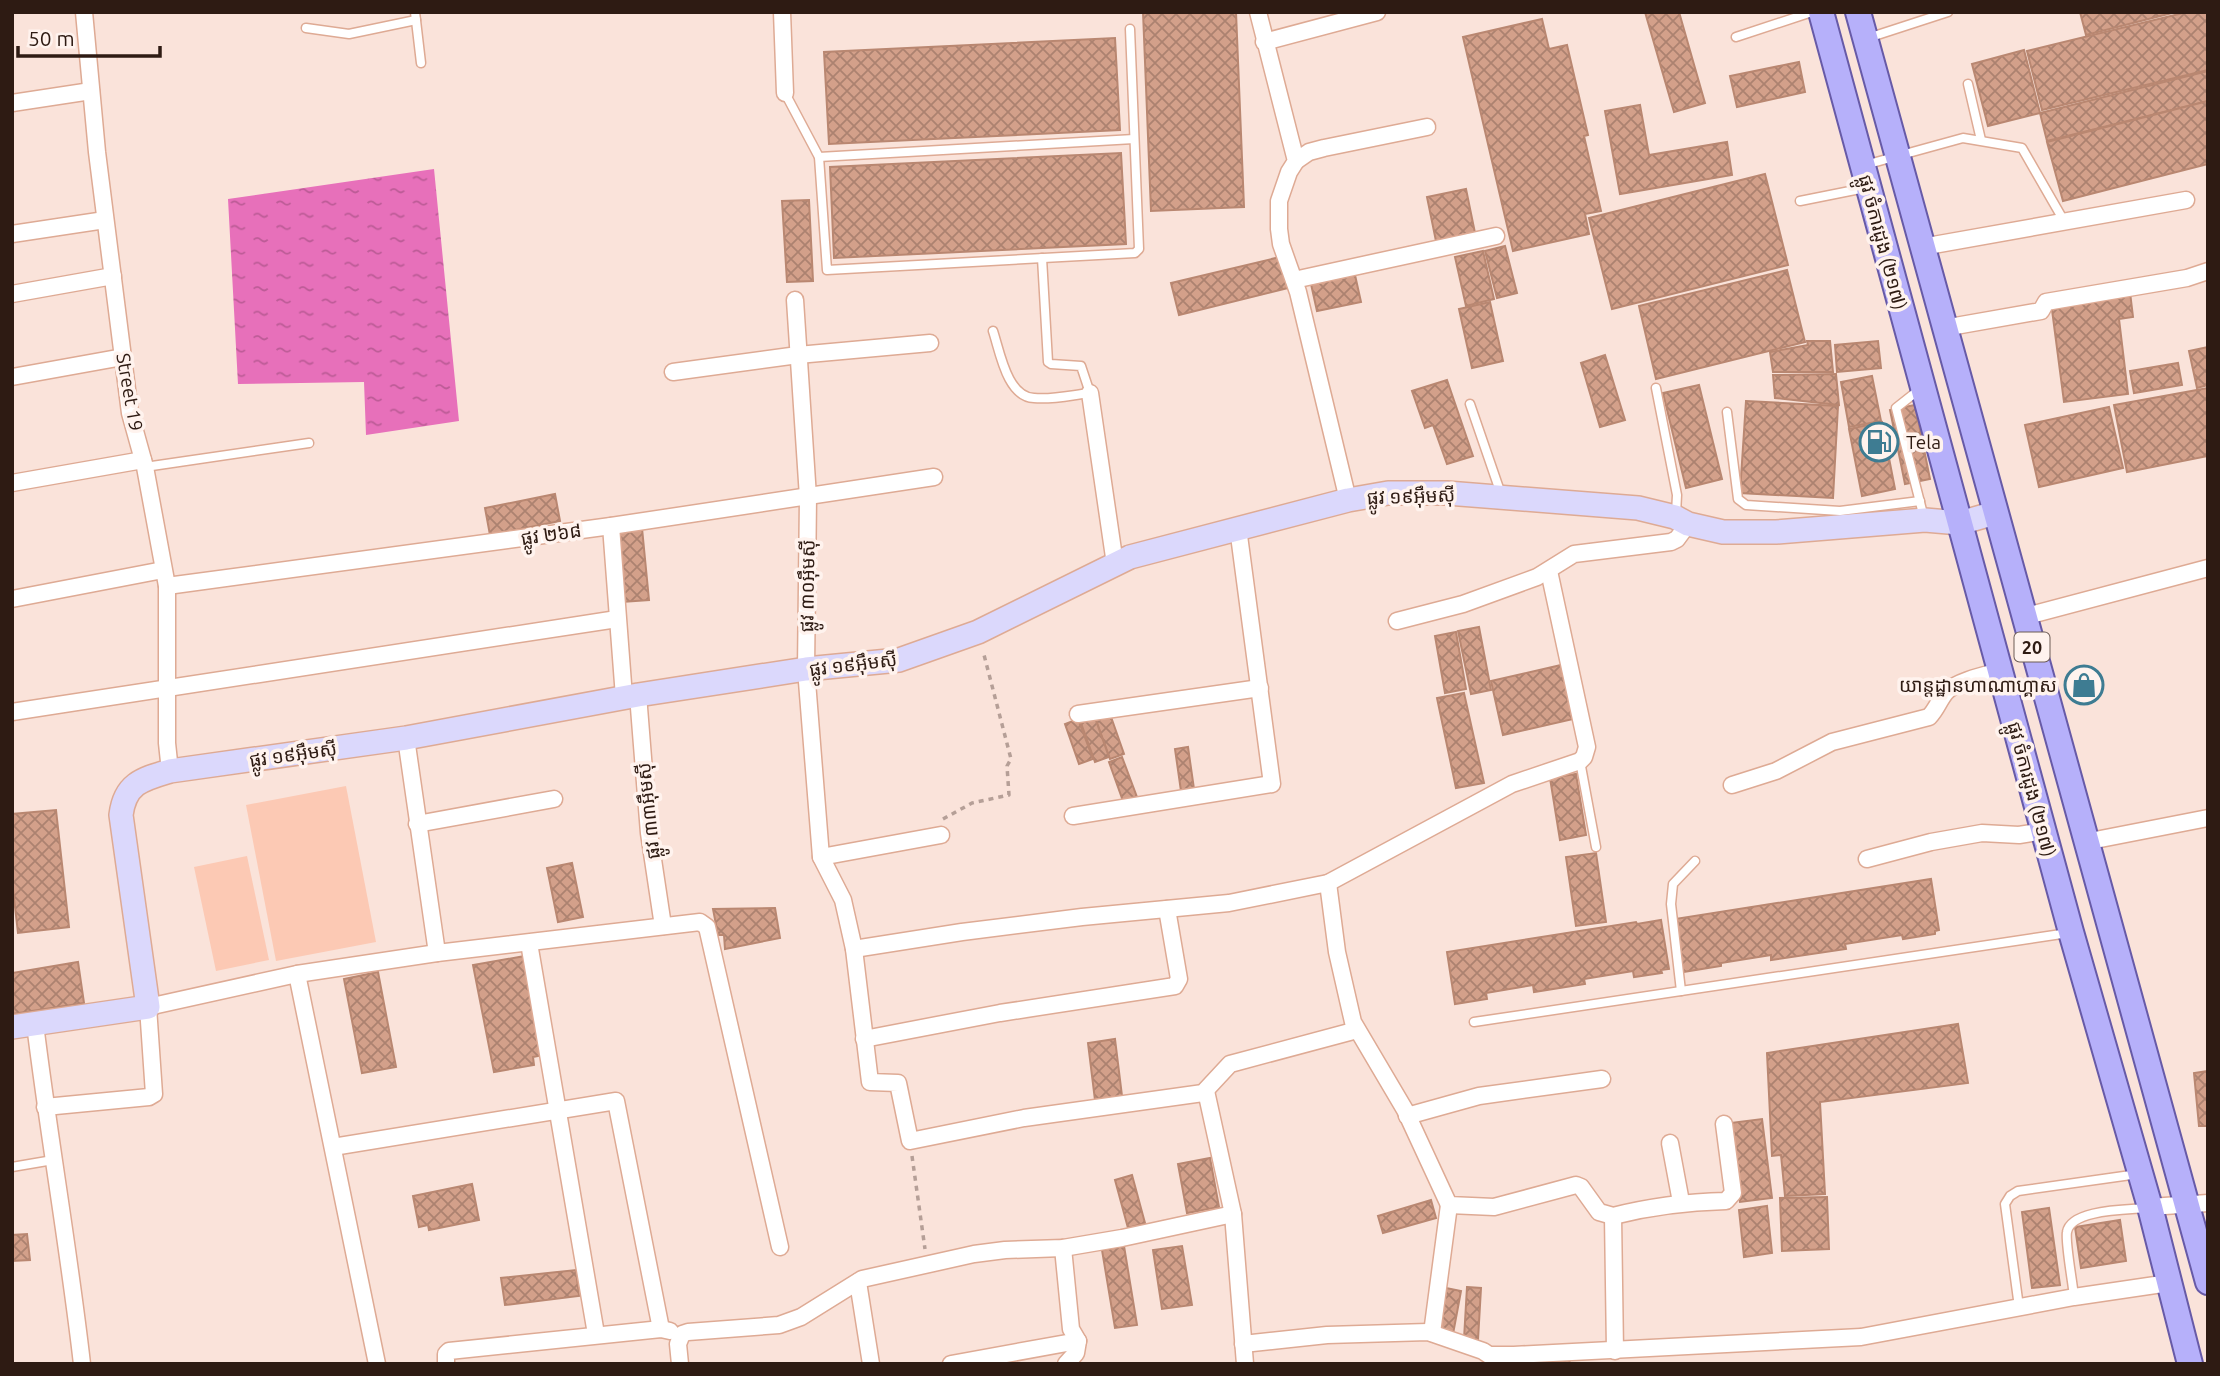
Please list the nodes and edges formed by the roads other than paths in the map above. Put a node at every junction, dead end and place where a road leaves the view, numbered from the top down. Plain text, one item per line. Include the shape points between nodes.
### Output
1 (84, 12) edge
2 (782, 12) edge
3 (1258, 12) edge
4 (1377, 12) edge
5 (1812, 12) edge
6 (1821, 12) edge
7 (1858, 12) edge
8 (1948, 12) edge
9 (415, 16) edge
10 (306, 28) dead end
11 (1130, 29) dead end
12 (1737, 37) dead end
13 (1865, 38) junction
14 (1264, 42) junction
15 (421, 63) dead end
16 (1968, 84) dead end
17 (91, 91) junction
18 (785, 93) joint
19 (12, 103) edge
20 (1427, 127) dead end
21 (1134, 139) junction
22 (1981, 140) junction
23 (1898, 156) junction
24 (819, 157) junction
25 (1296, 161) junction
26 (1865, 177) junction
27 (2186, 200) dead end
28 (1800, 201) dead end
29 (105, 220) junction
30 (2064, 221) junction
31 (12, 234) edge
32 (1496, 236) dead end
33 (1922, 247) junction
34 (1042, 258) junction
35 (2208, 271) edge
36 (113, 276) junction
37 (1294, 280) junction
38 (12, 294) edge
39 (795, 300) dead end
40 (1944, 328) junction
41 (992, 331) dead end
42 (930, 343) dead end
43 (797, 355) junction
44 (123, 357) junction
45 (673, 372) dead end
46 (12, 377) edge
47 (1923, 387) junction
48 (1656, 388) dead end
49 (1090, 393) junction
50 (1470, 404) dead end
51 (1727, 412) dead end
52 (309, 443) dead end
53 (144, 463) junction
54 (934, 477) dead end
55 (12, 482) edge
56 (1503, 496) junction
57 (808, 497) junction
58 (1348, 500) junction
59 (1922, 511) junction
60 (1995, 513) junction
61 (1682, 521) junction
62 (1960, 523) junction
63 (611, 526) junction
64 (1238, 528) junction
65 (1115, 564) junction
66 (2208, 568) edge
67 (163, 570) junction
68 (1549, 571) junction
69 (167, 586) junction
70 (12, 599) edge
71 (2024, 617) junction
72 (617, 619) junction
73 (1397, 621) dead end
74 (806, 669) junction
75 (2000, 671) junction
76 (168, 687) junction
77 (1260, 688) junction
78 (631, 696) junction
79 (12, 712) edge
80 (1078, 713) dead end
81 (406, 737) junction
82 (1580, 761) junction
83 (170, 771) junction
84 (1732, 785) dead end
85 (554, 799) dead end
86 (1073, 816) dead end
87 (2208, 818) edge
88 (417, 824) junction
89 (2044, 831) junction
90 (941, 835) road end
91 (2085, 842) junction
92 (1595, 847) dead end
93 (821, 857) junction
94 (1867, 859) dead end
95 (1695, 861) dead end
96 (1328, 883) junction
97 (1167, 909) junction
98 (663, 926) junction
99 (2071, 932) junction
100 (529, 943) junction
101 (854, 949) junction
102 (437, 953) junction
103 (298, 974) junction
104 (1681, 991) junction
105 (148, 1007) junction
106 (1474, 1022) dead end
107 (24, 1026) edge
108 (1357, 1030) junction
109 (864, 1039) junction
110 (1602, 1080) dead end
111 (1206, 1091) junction
112 (45, 1107) junction
113 (559, 1110) junction
114 (1407, 1116) junction
115 (1724, 1124) dead end
116 (1670, 1143) dead end
117 (333, 1147) junction
118 (54, 1160) junction
119 (12, 1167) edge
120 (2141, 1173) junction
121 (1681, 1202) junction
122 (2197, 1204) edge
123 (1449, 1205) junction
124 (2150, 1207) junction
125 (1233, 1214) junction
126 (1613, 1216) junction
127 (780, 1247) dead end
128 (1063, 1248) junction
129 (2208, 1280) edge
130 (858, 1282) junction
131 (2169, 1283) junction
132 (2074, 1297) junction
133 (2019, 1307) junction
134 (662, 1329) junction
135 (1432, 1333) junction
136 (596, 1334) junction
137 (682, 1334) junction
138 (1078, 1341) junction
139 (1242, 1344) junction
140 (1615, 1351) junction
141 (1489, 1359) edge
142 (78, 1363) edge
143 (377, 1364) edge
144 (446, 1364) edge
145 (680, 1364) edge
146 (871, 1364) edge
147 (951, 1364) edge
148 (1066, 1364) edge
149 (1245, 1364) edge
150 (2190, 1364) edge

1 - 17 street, Street 19
2 - 18 street
3 - 14 street
4 - 14 street
5 - 12 lane
6 - 26 main road, ផ្លូវ ចំការដូង (២១៧) / 20
7 - 13 main road, ផ្លូវ ចំការដូង (២១៧) / 20
8 - 13 lane
9 - 10 lane via 349,34
9 - 15 lane
11 - 21 lane
13 - 23 main road, ផ្លូវ ចំការដូង (២១៧) / 20
14 - 25 street
16 - 22 lane
17 - 19 street
17 - 29 street, Street 19
18 - 24 lane
20 - 25 street via 1324,148
21 - 24 lane
21 - 34 lane via 1138,253
22 - 23 lane via 1963,138
22 - 30 lane via 2022,148
23 - 26 lane
23 - 33 main road, ផ្លូវ ចំការដូង (២១៧) / 20
24 - 34 lane via 827,270
25 - 37 street via 1283,187 1278,214 1281,244
26 - 28 lane
26 - 47 main road, ផ្លូវ ចំការដូង (២១៧) / 20
27 - 30 street
29 - 31 street
29 - 36 street, Street 19
30 - 33 street
32 - 37 street
33 - 40 main road, ផ្លូវ ចំការដូង (២១៧) / 20
34 - 49 lane via 1048,362 1082,366
35 - 40 street via 2046,302 2041,311
36 - 38 street
36 - 44 street, Street 19
37 - 58 street
39 - 43 street, ផ្លូវ ៣០អ៊ឹមស៊ី
40 - 60 main road, ផ្លូវ ចំការដូង (២១៧) / 20
41 - 49 lane via 1020,394 1033,399
42 - 43 street
43 - 45 street
43 - 57 street, ផ្លូវ ៣០អ៊ឹមស៊ី
44 - 46 street
44 - 53 street, Street 19 via 130,413
47 - 59 lane via 1896,408
47 - 62 main road, ផ្លូវ ចំការដូង (២១៧) / 20
48 - 61 lane
49 - 65 street
50 - 56 lane
51 - 59 lane via 1738,499 1746,505
52 - 53 lane
53 - 55 street
53 - 67 street, Street 19
54 - 57 street, ផ្លូវ ២៦៨
56 - 58 street, ផ្លូវ ១៩អ៊ឹមស៊ី via 1418,492
56 - 61 street, ផ្លូវ ១៩អ៊ឹមស៊ី via 1638,508
57 - 63 street, ផ្លូវ ២៦៨
57 - 74 street, ផ្លូវ ៣០អ៊ឹមស៊ី
58 - 64 street, ផ្លូវ ១៩អ៊ឹមស៊ី
59 - 61 street, ផ្លូវ ១៩អ៊ឹមស៊ី via 1776,533 1723,531
59 - 62 street, ផ្លូវ ១៩អ៊ឹមស៊ី
60 - 62 street, ផ្លូវ ១៩អ៊ឹមស៊ី
60 - 71 main road, ផ្លូវ ចំការដូង (២១៧) / 20
61 - 68 street via 1677,539 1671,542 1574,554
62 - 75 main road, ផ្លូវ ចំការដូង (២១៧) / 20
63 - 69 street, ផ្លូវ ២៦៨
63 - 72 street, ផ្លូវ ៣៣អ៊ឹមស៊ី
64 - 65 street, ផ្លូវ ១៩អ៊ឹមស៊ី
64 - 77 street
65 - 74 street, ផ្លូវ ១៩អ៊ឹមស៊ី via 978,632 899,660
66 - 71 street
67 - 69 street, Street 19
67 - 70 street
68 - 73 street via 1463,604
68 - 82 street via 1587,747
69 - 76 street, Street 19
71 - 91 main road, ផ្លូវ ចំការដូង (២១៧) / 20
72 - 76 street
72 - 78 street, ផ្លូវ ៣៣អ៊ឹមស៊ី
74 - 78 street, ផ្លូវ ១៩អ៊ឹមស៊ី
74 - 93 street, ផ្លូវ ៣០អ៊ឹមស៊ី
75 - 84 street via 1946,692 1929,716 1832,742 1776,771
75 - 89 main road, ផ្លូវ ចំការដូង (២១៧) / 20
76 - 79 street
76 - 83 street, Street 19
77 - 80 street
77 - 86 street via 1272,784
78 - 81 street, ផ្លូវ ១៩អ៊ឹមស៊ី
78 - 98 street, ផ្លូវ ៣៣អ៊ឹមស៊ី
81 - 83 street, ផ្លូវ ១៩អ៊ឹមស៊ី
81 - 88 street
82 - 92 lane
82 - 96 street via 1512,783
83 - 105 street, ផ្លូវ ១៩អ៊ឹមស៊ី via 133,786 123,800 121,814
85 - 88 street
87 - 91 street
88 - 102 street
89 - 94 street via 1982,833
89 - 99 main road, ផ្លូវ ចំការដូង (២១៧) / 20
90 - 93 street
91 - 122 main road, ផ្លូវ ចំការដូង (២១៧) / 20
93 - 101 street, ផ្លូវ ៣០អ៊ឹមស៊ី via 843,900
95 - 104 lane via 1673,884
96 - 97 street via 1229,903
96 - 108 street via 1337,952
97 - 101 street via 989,928
97 - 109 street via 1179,979 1175,986
98 - 100 street
98 - 127 street via 700,922 708,927
99 - 104 lane
99 - 120 main road, ផ្លូវ ចំការដូង (២១៧) / 20
100 - 102 street
100 - 113 street
101 - 109 street, ផ្លូវ ៣០អ៊ឹមស៊ី
102 - 103 street
103 - 105 street
103 - 117 street
104 - 106 lane
105 - 107 street
105 - 112 street via 154,1094
107 - 112 street
108 - 111 street via 1230,1064
108 - 114 street
109 - 111 street, ផ្លូវ ៣០អ៊ឹមស៊ី via 870,1082 898,1083 910,1141 1024,1118
110 - 114 street via 1479,1096
111 - 125 street
112 - 118 street
113 - 117 street
113 - 134 street via 614,1100 618,1104
113 - 136 street
114 - 123 street
115 - 121 street via 1732,1197
116 - 121 street
117 - 143 street
118 - 119 lane
118 - 142 street via 69,1257
120 - 124 main road, ផ្លូវ ចំការដូង (២១៧) / 20
120 - 133 lane via 2018,1191 2010,1196 2005,1204
121 - 126 street
122 - 124 street
122 - 129 main road, ផ្លូវ ចំការដូង (២១៧) / 20
123 - 126 street via 1494,1207 1579,1185 1599,1212
123 - 135 street
124 - 131 main road, ផ្លូវ ចំការដូង (២១៧) / 20
124 - 132 lane via 2084,1215 2073,1221 2067,1231
125 - 128 street
125 - 139 street
126 - 140 street
128 - 130 street via 1005,1250
128 - 138 street via 1071,1329
130 - 137 street via 790,1322
130 - 146 street
131 - 132 street
131 - 150 main road, ផ្លូវ ចំការដូង (២១៧) / 20
132 - 133 street
133 - 140 street via 1861,1336
134 - 136 street
134 - 137 street
135 - 139 street via 1326,1335
135 - 141 street via 1483,1351
136 - 144 street via 449,1351
137 - 145 street
138 - 147 street
138 - 148 street via 1076,1353
139 - 149 street
140 - 141 street

